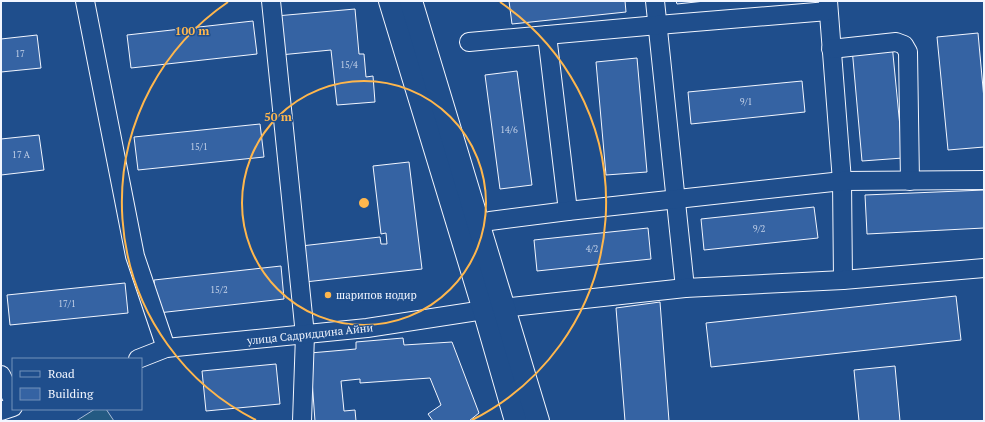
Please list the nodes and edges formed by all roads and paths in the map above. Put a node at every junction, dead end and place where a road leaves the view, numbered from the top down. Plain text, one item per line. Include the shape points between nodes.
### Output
1 (85, 1) edge
2 (271, 1) edge
3 (390, 1) edge
4 (410, 1) edge
5 (655, 1) edge
6 (828, 6) edge
7 (658, 25) junction
8 (547, 35) junction
9 (470, 42) dead end
10 (831, 49) junction
11 (984, 180) edge
12 (842, 181) junction
13 (910, 181) junction
14 (675, 199) junction
15 (568, 211) junction
16 (490, 221) dead end
17 (984, 268) edge
18 (843, 280) junction
19 (685, 288) junction
20 (484, 310) junction
21 (305, 335) junction
22 (166, 348) junction
23 (141, 358) edge
24 (1, 375) edge
25 (12, 398) edge
26 (12, 407) edge
27 (1, 411) edge
28 (513, 420) edge
29 (302, 421) edge
30 (538, 421) edge

1 - 22 street via 135,256
2 - 21 street
3 - 20 main road
4 - 30 main road
5 - 7 street
6 - 7 street
6 - 10 street
7 - 8 street
7 - 14 street
8 - 9 street
8 - 15 street
10 - 12 street
10 - 13 street via 896,42 904,45 908,52
11 - 13 street
12 - 13 street
12 - 14 street
12 - 18 street
14 - 15 street
14 - 19 street
15 - 16 street
17 - 18 street, улица Садриддина Айни
18 - 19 street, улица Садриддина Айни
19 - 20 street, улица Садриддина Айни
20 - 21 street, улица Садриддина Айни
20 - 28 main road
21 - 22 street, улица Садриддина Айни
21 - 29 street
22 - 23 street, улица Садриддина Айни
24 - 25 street
26 - 27 street

